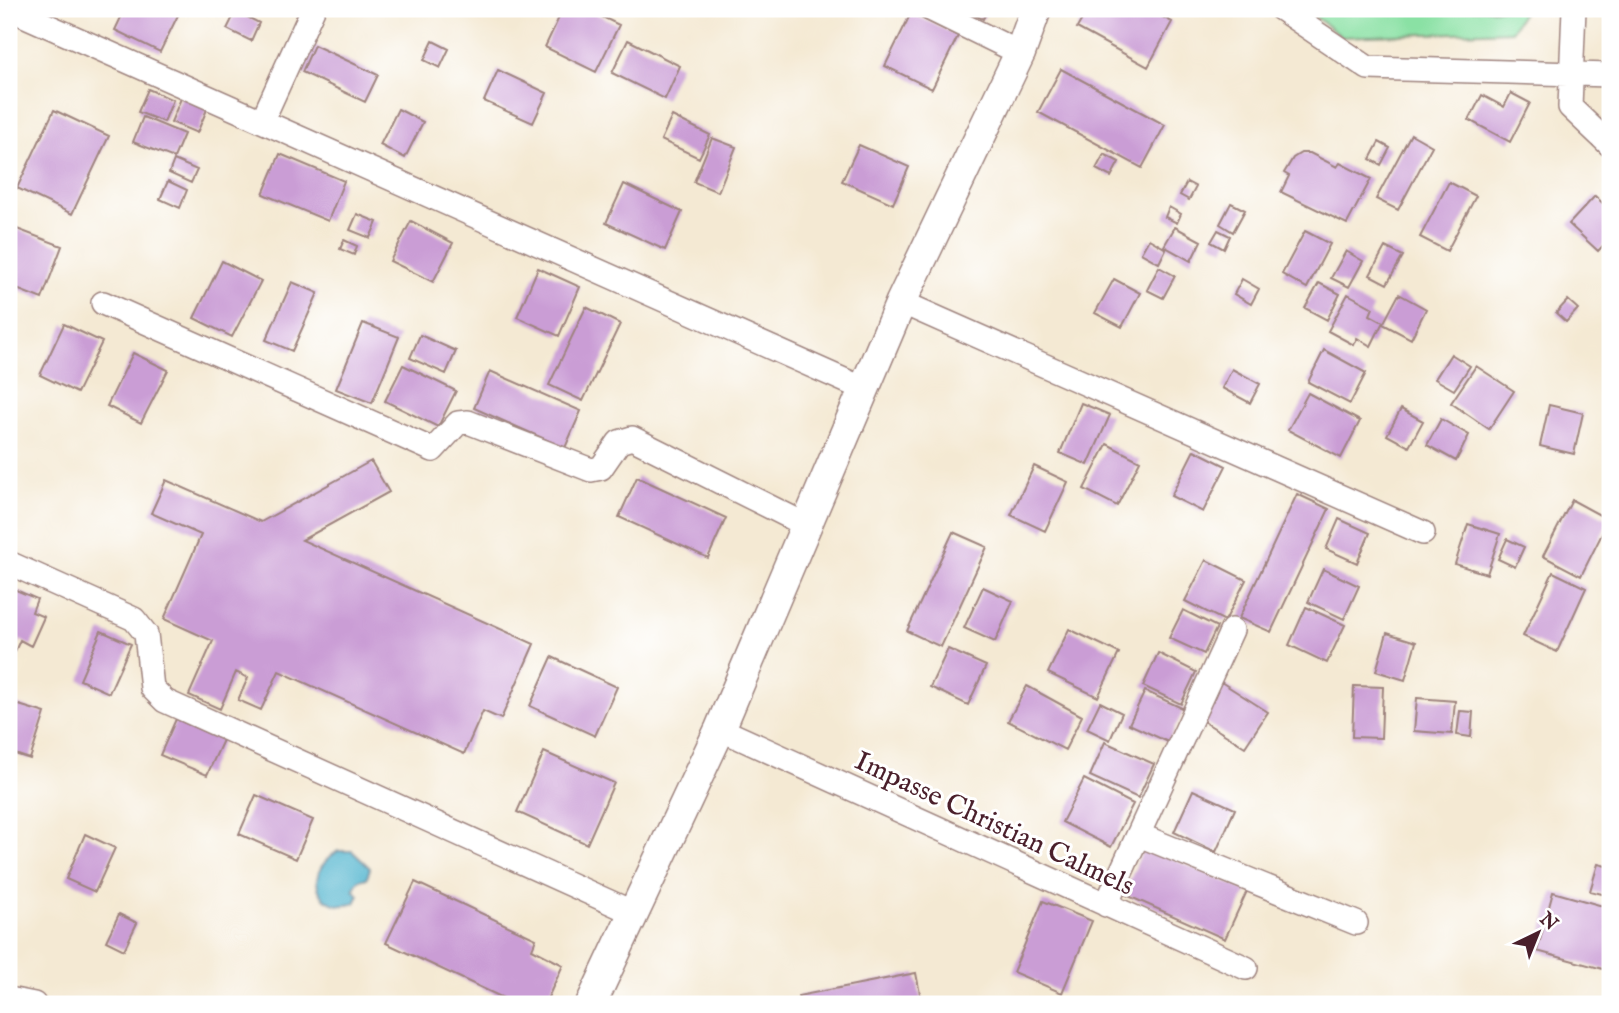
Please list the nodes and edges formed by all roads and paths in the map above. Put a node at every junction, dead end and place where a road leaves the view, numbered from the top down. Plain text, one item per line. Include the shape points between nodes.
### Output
1 (10, 9) edge
2 (313, 9) edge
3 (930, 9) edge
4 (1036, 9) edge
5 (1281, 9) edge
6 (1574, 9) edge
7 (1020, 53) junction
8 (1610, 75) edge
9 (1571, 76) junction
10 (262, 121) junction
11 (1610, 145) edge
12 (901, 302) junction
13 (103, 303) dead end
14 (864, 389) junction
15 (806, 525) junction
16 (1423, 533) dead end
17 (9, 563) edge
18 (1232, 630) dead end
19 (720, 729) junction
20 (1139, 835) junction
21 (1106, 905) junction
22 (634, 913) junction
23 (1356, 923) dead end
24 (1246, 968) dead end
25 (9, 999) edge
26 (34, 1004) edge
27 (591, 1004) edge

1 - 10 street
2 - 10 street
3 - 7 street
4 - 7 street
5 - 9 street via 1368,68
6 - 9 street
7 - 12 street
8 - 9 street
9 - 11 street via 1570,107
10 - 14 street
12 - 14 street
12 - 16 street
13 - 15 street via 433,450 458,423 468,422 591,470 601,468 619,442 632,438
14 - 15 street
15 - 19 street
17 - 22 street via 134,619 146,634 152,688 165,701
18 - 20 street
19 - 21 street, Impasse Christian Calmels
19 - 22 street
20 - 21 street
20 - 23 street
21 - 24 street, Impasse Christian Calmels
22 - 27 street
25 - 26 street

